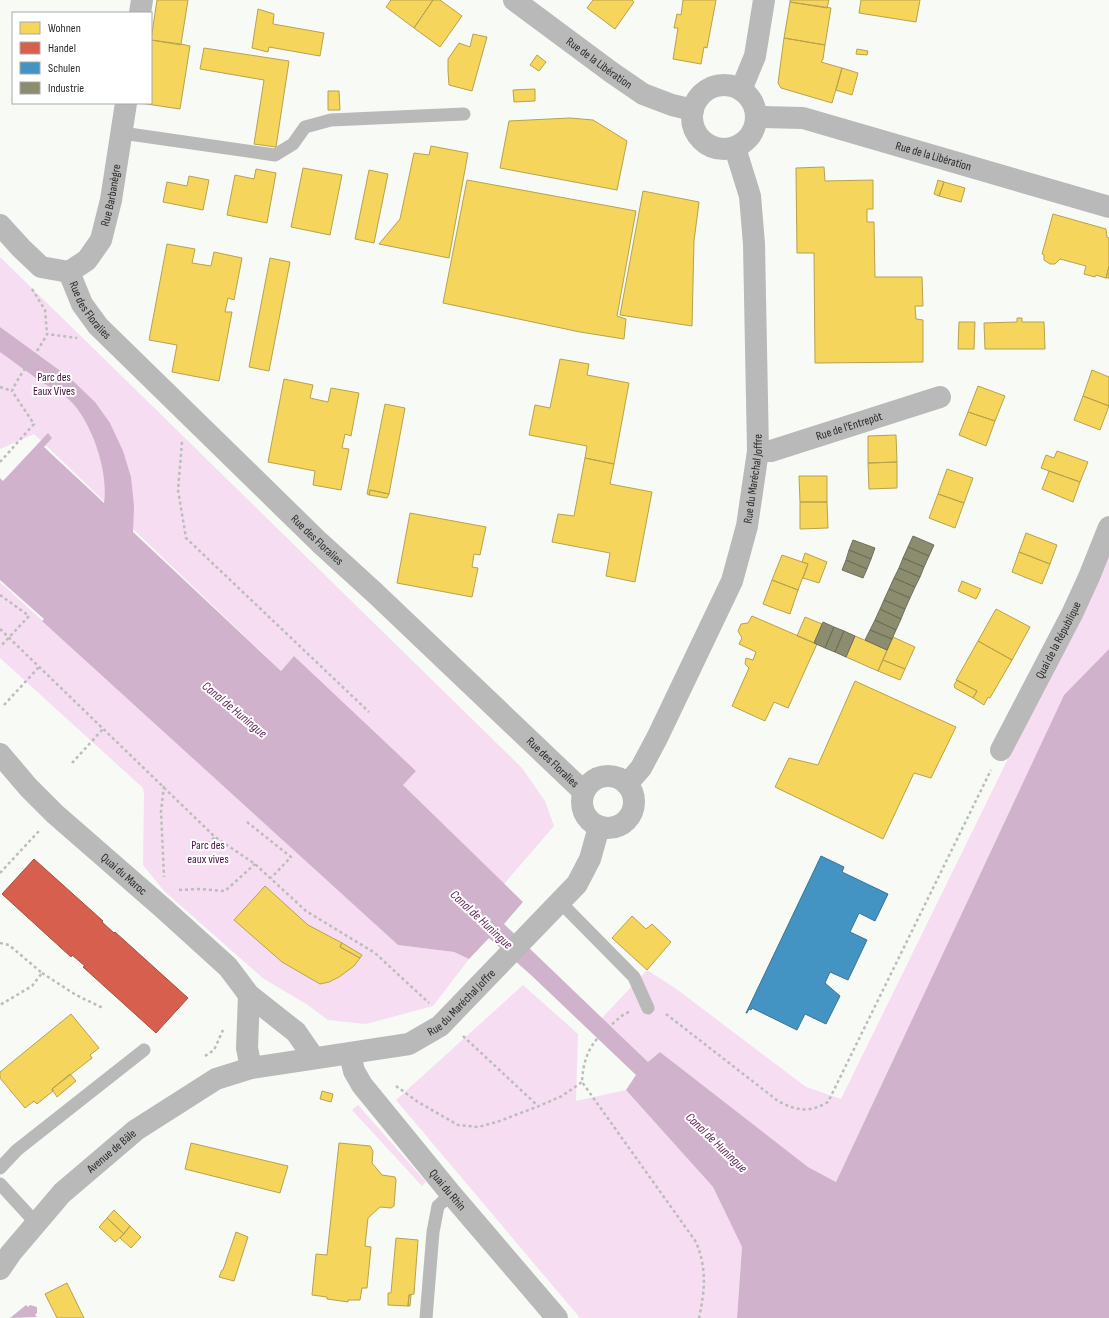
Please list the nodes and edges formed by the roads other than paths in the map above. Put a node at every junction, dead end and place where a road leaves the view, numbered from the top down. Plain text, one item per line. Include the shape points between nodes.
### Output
1 (142, 0) edge
2 (514, 0) edge
3 (764, 0) edge
4 (140, 12) edge
5 (742, 90) junction
6 (126, 104) edge
7 (692, 110) junction
8 (464, 114) dead end
9 (757, 117) junction
10 (122, 133) junction
11 (735, 148) junction
12 (1109, 207) edge
13 (0, 226) edge
14 (69, 272) junction
15 (940, 397) dead end
16 (758, 451) junction
17 (1109, 527) edge
18 (1000, 750) road end
19 (0, 754) edge
20 (627, 784) junction
21 (584, 792) junction
22 (599, 827) junction
23 (560, 902) junction
24 (249, 995) junction
25 (648, 1008) road end
26 (144, 1050) dead end
27 (350, 1054) junction
28 (314, 1058) junction
29 (251, 1068) junction
30 (0, 1168) edge
31 (0, 1184) edge
32 (451, 1194) junction
33 (36, 1224) junction
34 (0, 1268) edge
35 (426, 1318) edge
36 (558, 1318) edge

1 - 4 street
2 - 7 street, Rue de la Libération via 643,94
3 - 5 street via 755,56
5 - 7 street via 732,86 712,87 696,100
5 - 9 street via 753,101
6 - 10 street, Rue Barbanègre
7 - 11 street via 694,129 699,138 716,149
8 - 10 lane via 331,120 306,127 294,144 274,155
9 - 11 street via 753,133
9 - 12 street, Rue de la Libération via 803,118
10 - 14 street, Rue Barbanègre via 111,200 101,240 87,260
11 - 16 street, Rue du Maréchal Joffre via 750,196 754,244
13 - 14 street via 41,267
14 - 21 street, Rue des Floralies via 82,304 98,326 319,542
15 - 16 street, Rue de l'Entrepôt via 771,451
16 - 20 street, Rue du Maréchal Joffre via 747,526 732,581 657,738 641,768
17 - 18 street, Quai de la République via 1072,614
19 - 24 street, Quai du Maroc via 55,814 228,967
20 - 21 street via 616,778 604,777 592,782
20 - 22 street via 634,797 633,811 625,823 612,828
21 - 22 street via 582,805 587,818
22 - 23 street, Rue du Maréchal Joffre via 590,859 577,884
23 - 25 lane via 634,977
23 - 27 street, Rue du Maréchal Joffre via 440,1026 409,1044
24 - 28 street, Quai du Maroc via 296,1032
24 - 29 street via 247,1048
26 - 30 lane via 17,1150
27 - 28 street, Rue du Maréchal Joffre
27 - 32 street, Quai du Rhin via 354,1071 362,1085
28 - 29 street, Rue du Maréchal Joffre
29 - 33 street, Avenue de Bâle via 216,1080 136,1130 62,1193
31 - 33 lane
32 - 35 lane via 438,1206 433,1232
32 - 36 street, Quai du Rhin
33 - 34 street, Avenue de Bâle

